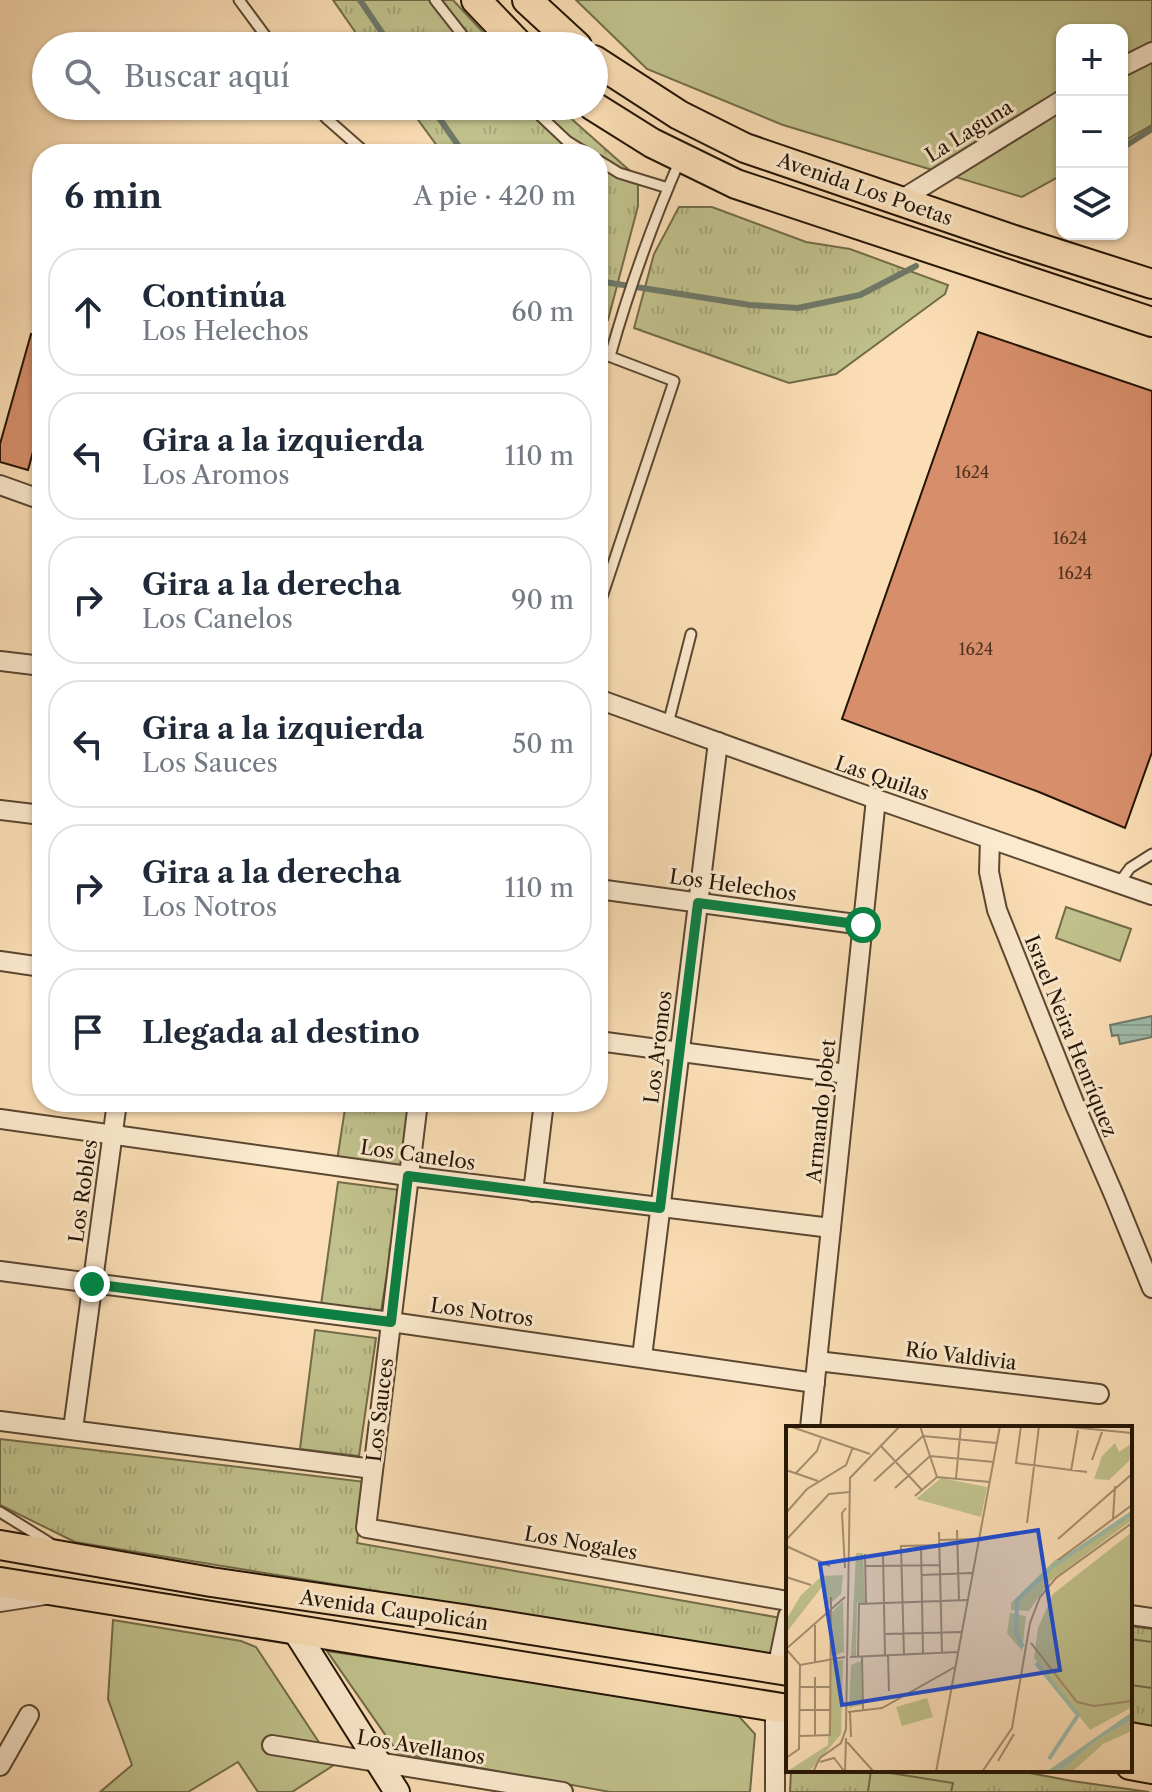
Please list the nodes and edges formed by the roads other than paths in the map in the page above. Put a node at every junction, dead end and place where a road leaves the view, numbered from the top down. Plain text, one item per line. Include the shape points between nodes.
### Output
1 (239, 0) edge
2 (435, 0) edge
3 (476, 0) edge
4 (527, 0) edge
5 (263, 32) edge
6 (460, 32) edge
7 (507, 32) edge
8 (562, 32) edge
9 (1152, 52) edge
10 (1128, 64) edge
11 (608, 69) edge
12 (1056, 104) edge
13 (608, 116) edge
14 (328, 120) edge
15 (545, 120) edge
16 (356, 144) edge
17 (572, 144) edge
18 (681, 158) junction
19 (608, 166) edge
20 (668, 188) junction
21 (899, 201) junction
22 (1001, 273) junction
23 (1152, 284) edge
24 (1152, 322) edge
25 (1152, 338) edge
26 (610, 356) joint
27 (0, 485) edge
28 (32, 496) edge
29 (608, 579) edge
30 (691, 634) dead end
31 (0, 661) edge
32 (32, 665) edge
33 (608, 703) edge
34 (668, 724) junction
35 (718, 742) junction
36 (876, 799) junction
37 (0, 810) edge
38 (32, 814) edge
39 (990, 839) junction
40 (1152, 854) edge
41 (1119, 883) junction
42 (608, 890) edge
43 (1151, 893) edge
44 (698, 903) junction
45 (863, 925) junction
46 (0, 961) edge
47 (32, 966) edge
48 (608, 1042) edge
49 (680, 1052) junction
50 (847, 1074) junction
51 (116, 1112) edge
52 (417, 1112) edge
53 (543, 1112) edge
54 (0, 1119) edge
55 (113, 1134) junction
56 (408, 1176) junction
57 (533, 1192) junction
58 (660, 1208) junction
59 (831, 1228) junction
60 (0, 1271) edge
61 (92, 1284) junction
62 (1152, 1288) edge
63 (391, 1322) junction
64 (642, 1357) junction
65 (817, 1361) junction
66 (815, 1383) junction
67 (1099, 1394) dead end
68 (0, 1421) edge
69 (810, 1426) edge
70 (73, 1429) junction
71 (373, 1469) junction
72 (0, 1512) edge
73 (366, 1528) joint
74 (0, 1545) edge
75 (74, 1558) junction
76 (0, 1582) edge
77 (222, 1584) junction
78 (57, 1592) junction
79 (786, 1601) edge
80 (0, 1602) edge
81 (345, 1603) junction
82 (1132, 1615) edge
83 (1152, 1618) edge
84 (294, 1629) junction
85 (786, 1634) edge
86 (782, 1670) edge
87 (613, 1680) junction
88 (782, 1708) edge
89 (29, 1715) dead end
90 (1132, 1737) edge
91 (1152, 1741) edge
92 (272, 1745) dead end
93 (379, 1763) junction
94 (1132, 1765) edge
95 (0, 1766) edge
96 (1152, 1769) edge
97 (397, 1792) edge
98 (563, 1792) edge
99 (775, 1792) edge

1 - 5 lane
2 - 6 lane
3 - 7 main road
4 - 8 main road
9 - 10 street
11 - 21 main road, Avenida Los Poetas via 679,115 745,148
12 - 21 street, La Laguna
13 - 18 main road, Avenida Los Poetas
14 - 16 lane
15 - 17 lane
18 - 20 lane
18 - 22 main road, Avenida Los Poetas via 736,184
19 - 20 lane
20 - 26 lane
21 - 23 main road, Avenida Los Poetas
22 - 24 main road, Avenida Los Poetas
22 - 25 main road via 1049,303
26 - 29 lane via 674,381
27 - 28 street
30 - 34 lane
31 - 32 street
33 - 34 street, Las Quilas
34 - 35 street, Las Quilas
35 - 36 street, Las Quilas
35 - 44 street, Los Aromos
36 - 39 street, Las Quilas
36 - 45 street, Armando Jobet
37 - 38 street
39 - 41 street, Las Quilas
39 - 62 street, Israel Neira Henríquez via 989,872 997,910
40 - 41 lane via 1130,868
41 - 43 street, Las Quilas
42 - 44 street, Los Helechos
44 - 45 street, Los Helechos
44 - 49 street, Los Aromos
45 - 50 street, Armando Jobet
46 - 47 street
48 - 49 street
49 - 50 street
49 - 58 street, Los Aromos
50 - 59 street, Armando Jobet
51 - 55 street, Los Robles
52 - 56 street, Los Sauces
53 - 57 street
54 - 55 street, Los Canelos
55 - 56 street, Los Canelos
55 - 61 street, Los Robles
56 - 57 street, Los Canelos
56 - 63 street, Los Sauces
57 - 58 street, Los Canelos
58 - 59 street, Los Canelos
58 - 64 street, Los Aromos
59 - 65 street, Armando Jobet
60 - 61 street, Los Notros
61 - 63 street, Los Notros
61 - 70 street, Los Robles
63 - 64 street, Los Notros
63 - 71 street, Los Sauces
64 - 66 street, Los Notros
65 - 66 street, Armando Jobet
65 - 67 street, Río Valdivia
66 - 69 street, Armando Jobet
68 - 70 street
70 - 71 street
71 - 73 street, Los Sauces
72 - 75 lane
73 - 79 street, Los Nogales
74 - 75 main road, Avenida Caupolicán
75 - 77 main road, Avenida Caupolicán
76 - 78 main road, Avenida Caupolicán
77 - 81 main road, Avenida Caupolicán
77 - 84 main road via 266,1602
78 - 80 street, Avenida Caupolicán
78 - 84 main road, Avenida Caupolicán
81 - 84 main road via 323,1608
81 - 86 main road, Avenida Caupolicán
82 - 83 street
84 - 87 main road, Avenida Caupolicán
84 - 93 street
85 - 86 street
86 - 87 main road via 728,1679 687,1675
87 - 88 main road, Avenida Caupolicán
88 - 99 street
89 - 95 street
90 - 91 main road
92 - 93 street, Los Avellanos
93 - 97 street
93 - 98 street, Los Avellanos
94 - 96 main road

